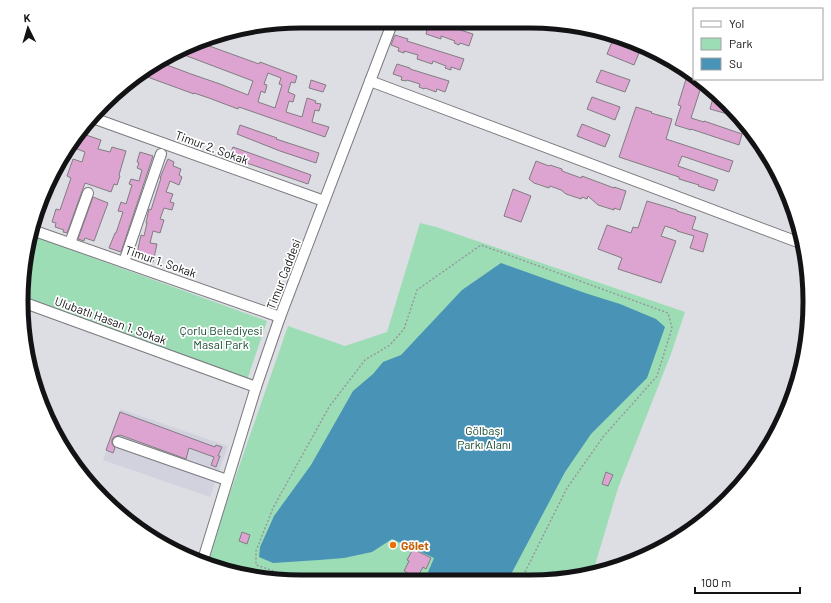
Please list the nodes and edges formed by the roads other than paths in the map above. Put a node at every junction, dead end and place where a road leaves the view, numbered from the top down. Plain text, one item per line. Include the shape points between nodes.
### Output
1 (390, 28) edge
2 (370, 81) junction
3 (97, 120) edge
4 (161, 154) dead end
5 (88, 193) dead end
6 (324, 202) junction
7 (37, 232) edge
8 (796, 242) edge
9 (70, 243) junction
10 (124, 262) junction
11 (28, 305) edge
12 (280, 317) junction
13 (256, 387) junction
14 (118, 442) dead end
15 (227, 480) junction
16 (204, 556) edge

1 - 2 street, Timur Caddesi
2 - 6 street, Timur Caddesi
2 - 8 street
3 - 6 street, Timur 2. Sokak
4 - 10 street
5 - 9 street
6 - 12 street, Timur Caddesi
7 - 9 street, Timur 1. Sokak
9 - 10 street, Timur 1. Sokak
10 - 12 street, Timur 1. Sokak
11 - 13 street, Ulubatlı Hasan 1. Sokak
12 - 13 street, Timur Caddesi
13 - 15 street, Timur Caddesi
14 - 15 street
15 - 16 street, Timur Caddesi

